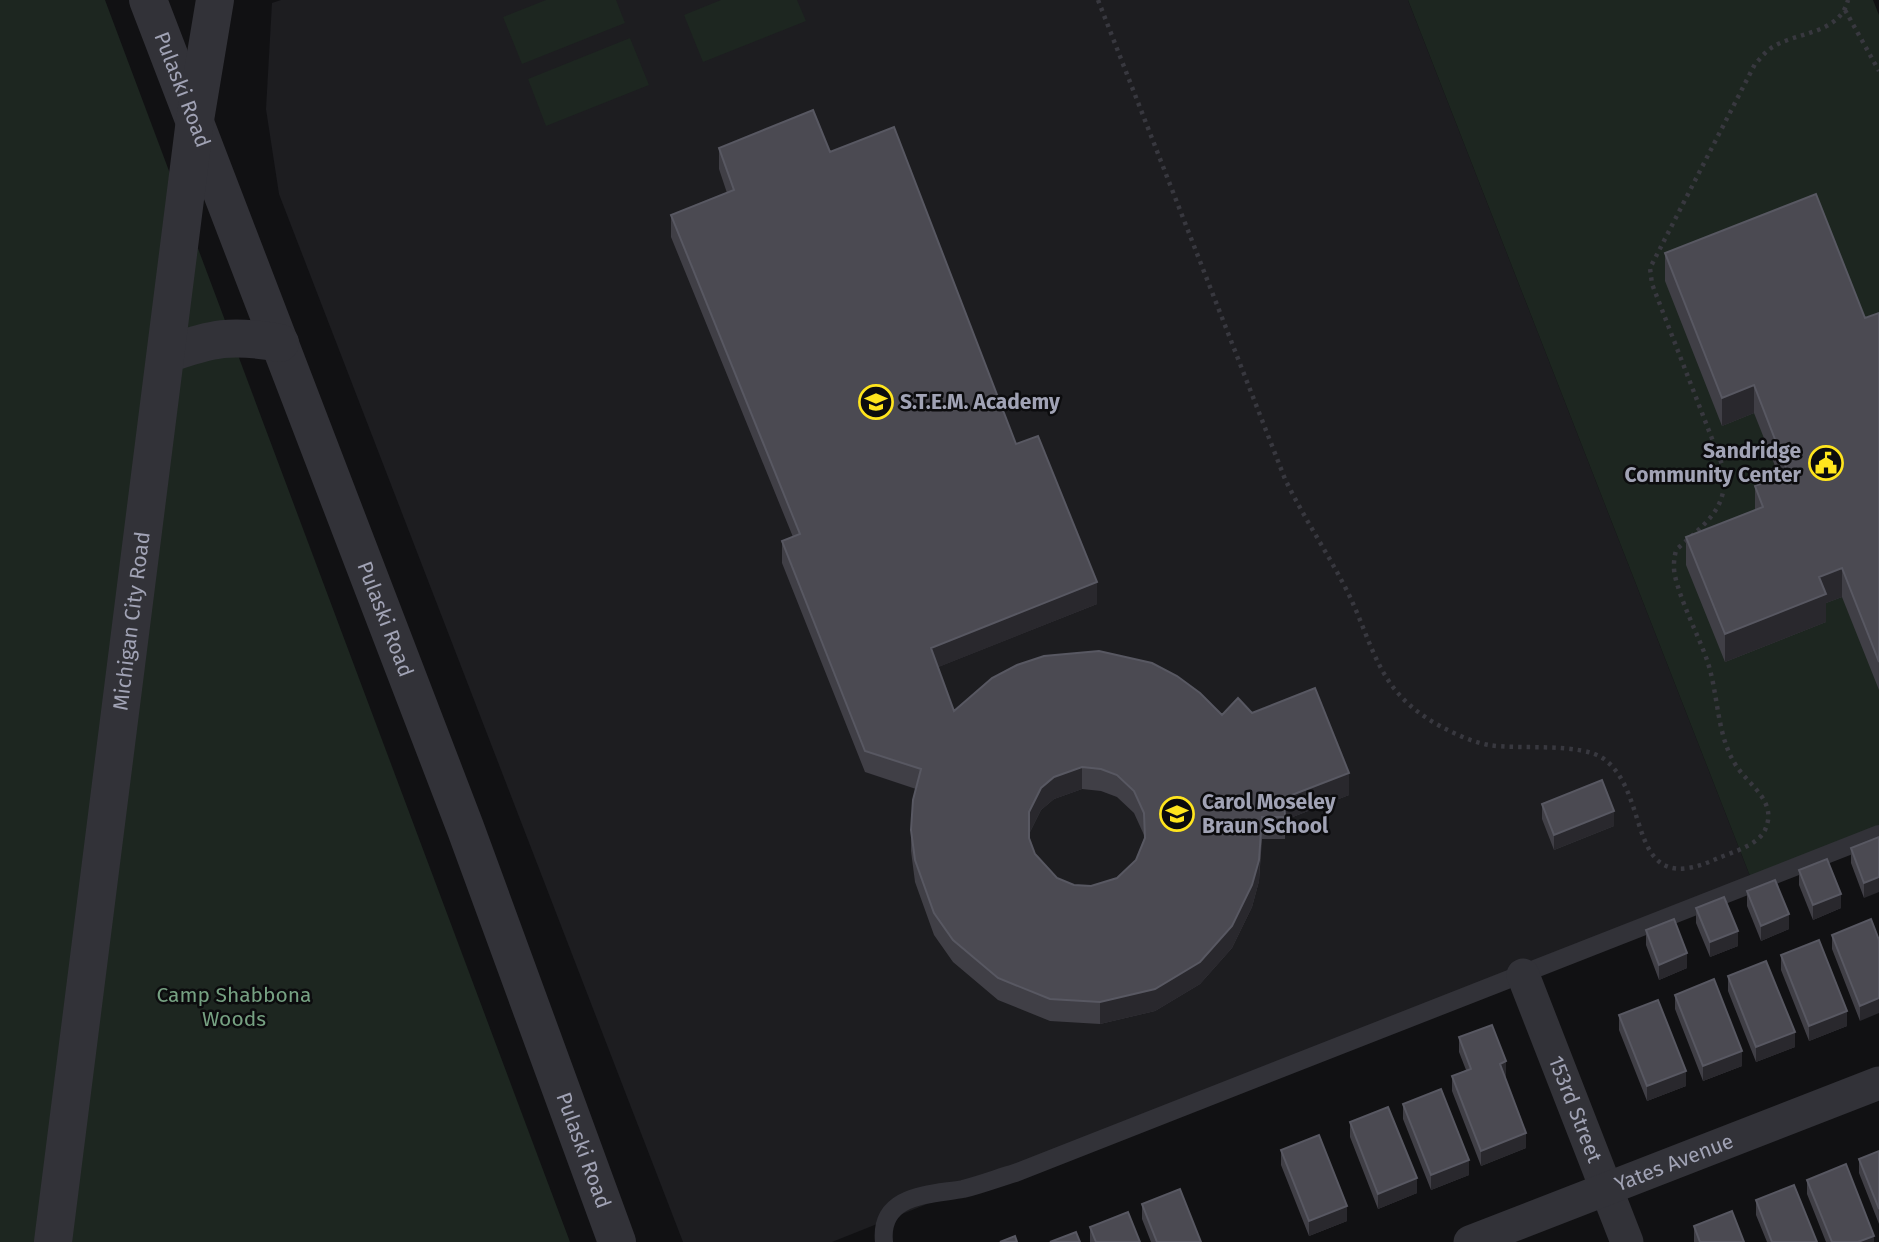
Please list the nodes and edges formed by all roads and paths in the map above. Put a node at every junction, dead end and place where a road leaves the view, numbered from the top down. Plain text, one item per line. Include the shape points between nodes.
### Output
1 (148, 0) edge
2 (215, 0) edge
3 (1098, 0) edge
4 (1848, 0) edge
5 (1845, 10) junction
6 (1879, 71) edge
7 (195, 120) junction
8 (280, 343) junction
9 (167, 354) junction
10 (1879, 834) edge
11 (1523, 975) junction
12 (1879, 1083) edge
13 (1606, 1189) junction
14 (53, 1242) edge
15 (617, 1242) edge
16 (884, 1242) edge
17 (1470, 1242) edge
18 (1627, 1242) edge

1 - 7 street, Pulaski Road
2 - 7 street, Michigan City Road
3 - 5 path via 1285,479 1346,588 1387,682 1404,702 1453,733 1487,744 1587,751 1604,759 1629,797 1648,847 1659,864 1675,871 1699,867 1752,844 1764,832 1769,816 1764,801 1727,749 1708,663 1675,577 1676,550 1715,514 1726,484 1650,268 1755,64 1771,48 1827,26
4 - 5 path
5 - 6 path
7 - 8 street, Pulaski Road
7 - 9 street, Michigan City Road
8 - 9 street via 244,336 210,339
8 - 15 street, Pulaski Road
9 - 14 street, Michigan City Road
10 - 11 lane
11 - 13 street, 153rd Street
11 - 16 lane via 1015,1173 908,1198 892,1209 884,1222
12 - 13 street, Yates Avenue
13 - 17 street, Yates Avenue
13 - 18 street, 153rd Street

